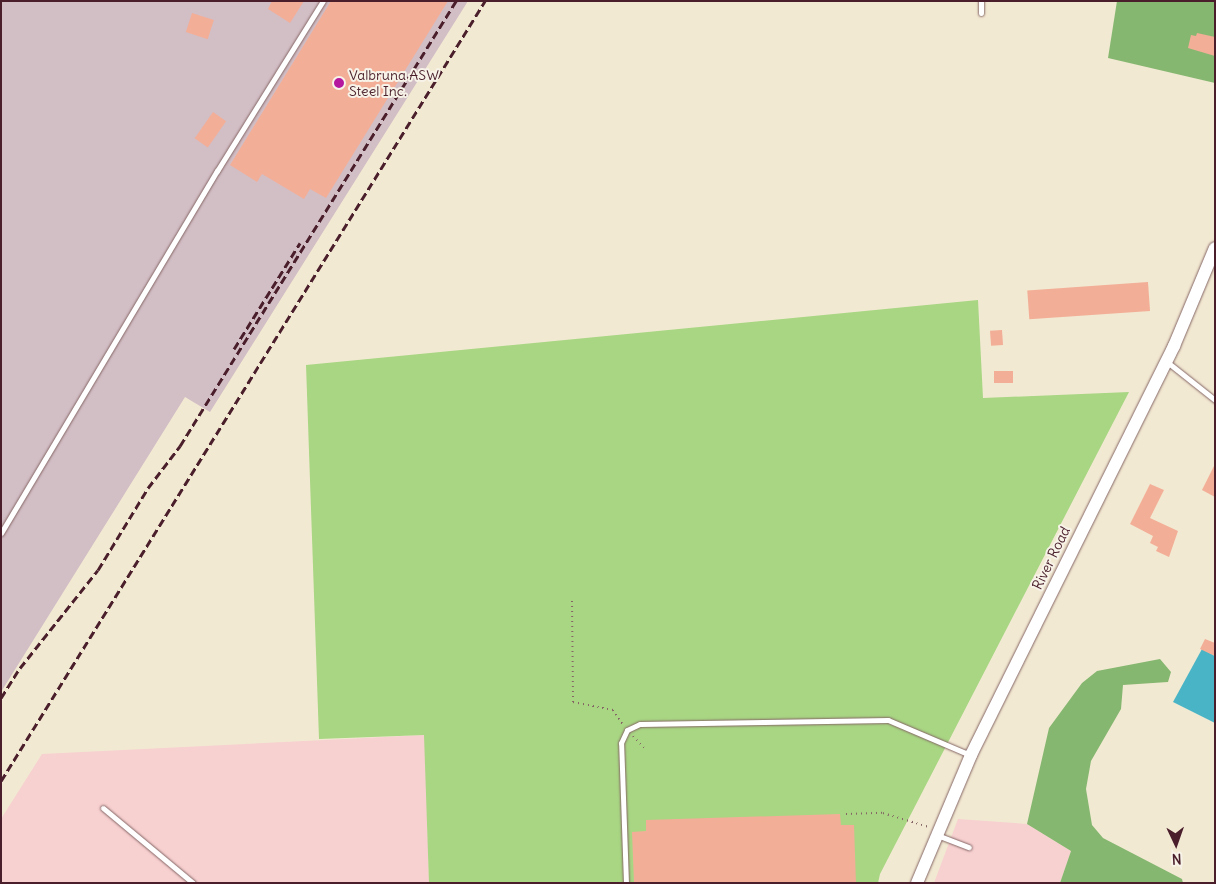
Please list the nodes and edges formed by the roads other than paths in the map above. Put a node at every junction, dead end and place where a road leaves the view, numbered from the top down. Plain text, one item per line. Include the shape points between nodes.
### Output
1 (323, 1) edge
2 (981, 1) edge
3 (981, 13) dead end
4 (1215, 248) edge
5 (1166, 361) junction
6 (1215, 400) edge
7 (1, 534) edge
8 (971, 755) junction
9 (103, 808) dead end
10 (937, 833) junction
11 (969, 847) dead end
12 (193, 883) edge
13 (626, 883) edge
14 (917, 883) edge

1 - 7 lane via 217,171
2 - 3 lane
4 - 5 street, River Road
5 - 6 lane
5 - 8 street, River Road
8 - 10 street, River Road
8 - 13 lane via 888,720 871,718 640,724 627,730 621,743
9 - 12 lane
10 - 11 lane
10 - 14 street, River Road

